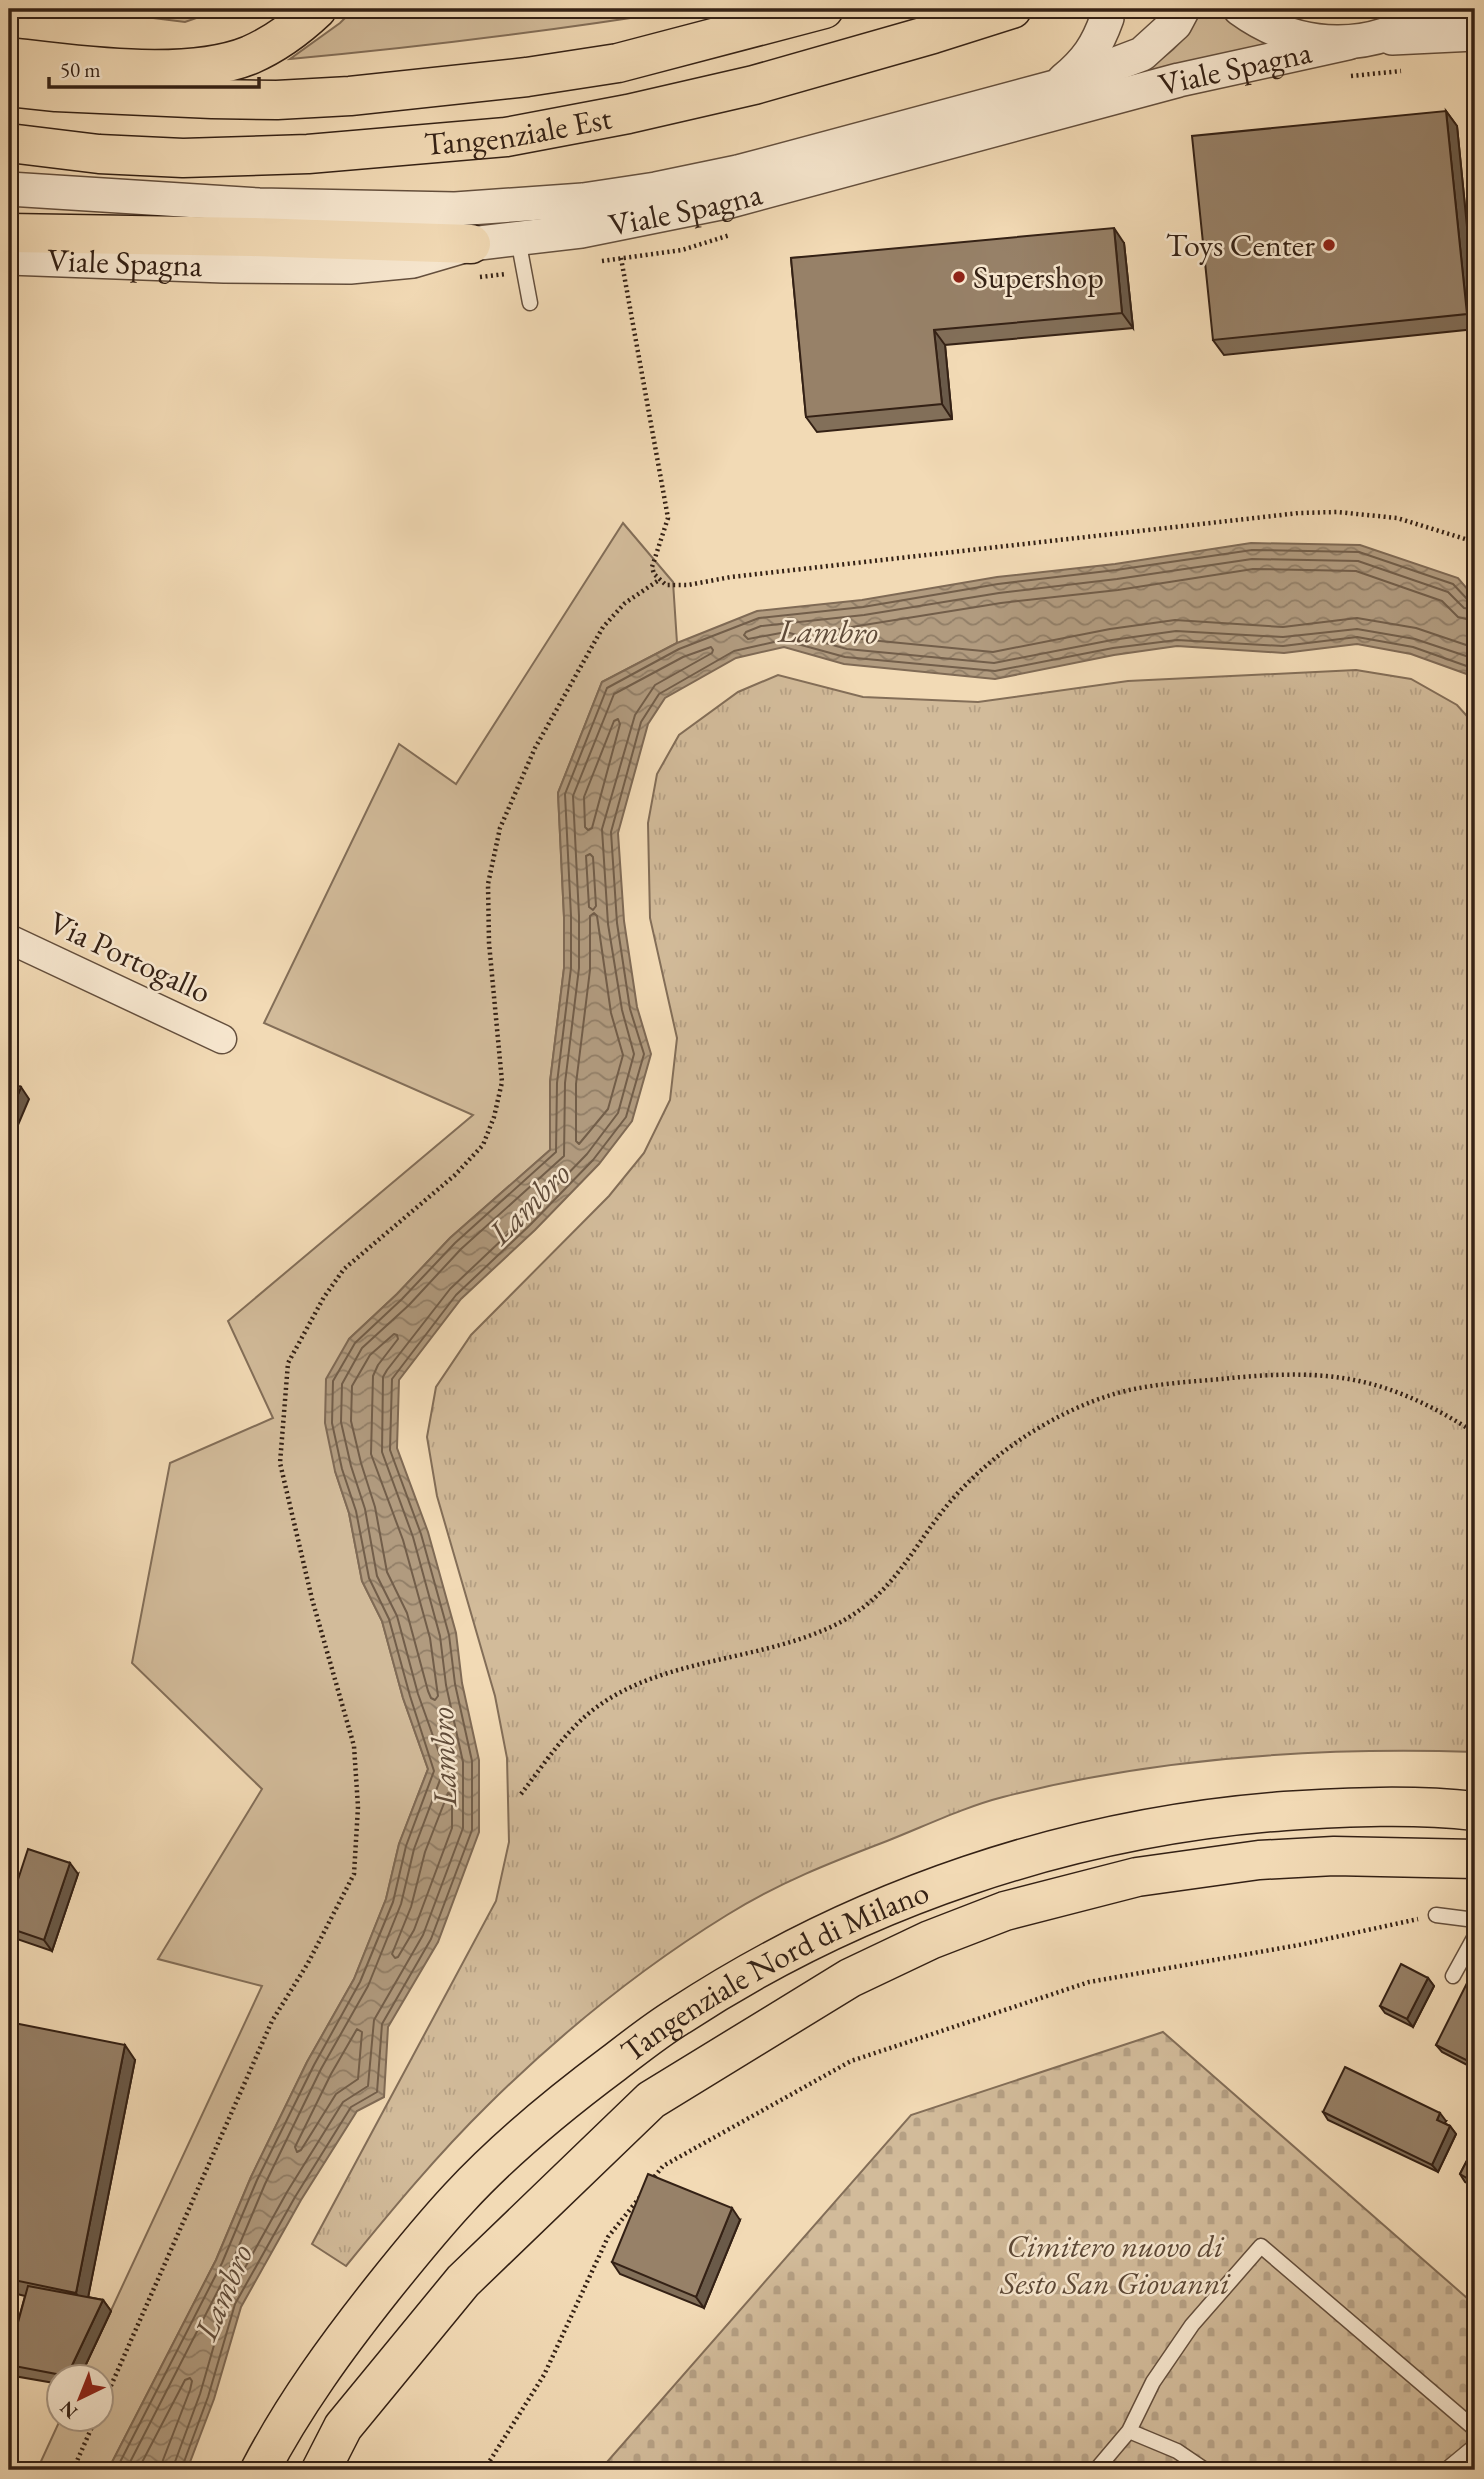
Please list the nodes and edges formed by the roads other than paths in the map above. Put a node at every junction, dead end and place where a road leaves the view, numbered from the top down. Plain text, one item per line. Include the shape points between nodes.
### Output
1 (317, 9) edge
2 (824, 9) edge
3 (1012, 9) edge
4 (1183, 9) edge
5 (1240, 9) edge
6 (1433, 9) edge
7 (1107, 18) dead end
8 (1475, 34) edge
9 (1360, 41) junction
10 (9, 57) edge
11 (9, 86) edge
12 (1055, 87) junction
13 (9, 143) edge
14 (9, 189) edge
15 (9, 233) edge
16 (518, 239) junction
17 (471, 244) junction
18 (9, 258) edge
19 (530, 303) dead end
20 (9, 939) edge
21 (222, 1039) dead end
22 (1475, 1811) edge
23 (1475, 1859) edge
24 (1475, 1880) edge
25 (1005, 1911) junction
26 (1436, 1915) road end
27 (1475, 1920) edge
28 (1475, 1936) edge
29 (1453, 1976) dead end
30 (1475, 2429) edge
31 (1129, 2431) junction
32 (1475, 2446) edge
33 (260, 2470) edge
34 (321, 2470) edge
35 (1096, 2470) edge
36 (1205, 2470) edge
37 (1446, 2470) edge

1 - 10 highway via 276,41 218,64 174,69
2 - 11 highway, Tangenziale Est via 618,63 350,96 212,99
3 - 13 highway, Tangenziale Est via 754,85 506,137 308,154 183,158
4 - 12 street, Viale Spagna via 1175,24 1142,54
5 - 9 street via 1276,31 1300,39
6 - 9 street via 1398,31
7 - 12 street via 1085,63
8 - 9 street
9 - 16 street, Viale Spagna via 1179,80 730,201 581,232
12 - 14 street, Viale Spagna via 738,172 583,200 441,209 259,205
15 - 17 highway
16 - 17 street, Viale Spagna
16 - 19 lane
17 - 18 street, Viale Spagna via 413,261 350,267
20 - 21 street, Via Portogallo
22 - 33 highway, Tangenziale Nord di Milano via 1350,1807 1260,1813 1181,1822 1091,1840 908,1896 744,1976 677,2016 576,2091 460,2197 313,2381
23 - 25 highway, Tangenziale Nord di Milano via 1334,1856 1259,1860 1137,1877
24 - 25 highway via 1338,1873 1143,1891
25 - 34 highway, Tangenziale Nord di Milano via 850,1978 650,2100 463,2281 343,2427
26 - 27 lane
28 - 29 lane
30 - 31 lane via 1261,2246 1192,2325 1153,2382
31 - 35 lane
31 - 36 lane via 1177,2451
32 - 37 lane

